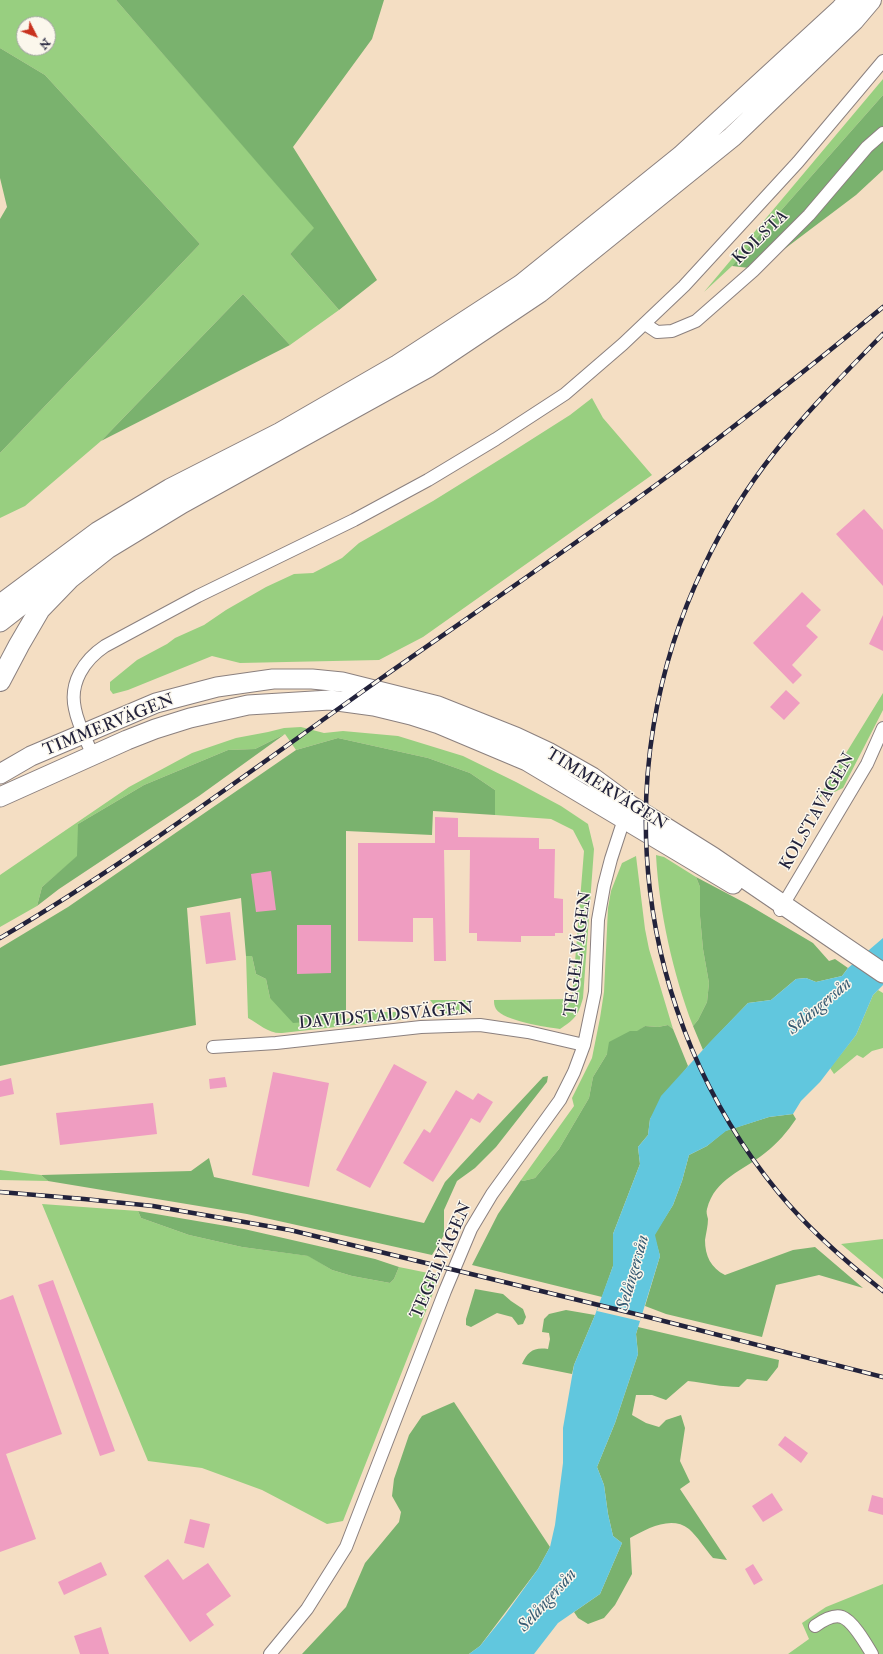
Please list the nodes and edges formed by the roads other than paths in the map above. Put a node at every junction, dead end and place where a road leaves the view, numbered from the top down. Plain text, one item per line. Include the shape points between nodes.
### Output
1 (849, 0) edge
2 (871, 0) edge
3 (882, 63) edge
4 (883, 133) edge
5 (645, 324) junction
6 (182, 503) junction
7 (0, 605) edge
8 (0, 622) edge
9 (0, 680) edge
10 (883, 728) edge
11 (83, 733) junction
12 (39, 753) junction
13 (93, 756) junction
14 (0, 774) edge
15 (0, 782) edge
16 (0, 797) edge
17 (626, 812) junction
18 (782, 908) junction
19 (883, 973) edge
20 (584, 1045) junction
21 (213, 1047) dead end
22 (815, 1626) dead end
23 (270, 1654) edge
24 (872, 1654) edge

1 - 7 highway via 681,156 521,285 398,365 280,433 170,489 98,532
2 - 6 highway via 854,20 732,137 540,292 428,367
3 - 5 street via 798,162 684,286
4 - 5 street, KOLSTA via 867,147 809,215 696,321 672,331 657,332
5 - 11 street via 565,394 496,440 354,520 198,596 93,654 79,674 76,685 74,708
6 - 8 main road via 168,506 86,555
6 - 9 highway via 108,548 69,579 40,609
10 - 18 street, KOLSTAVÄGEN via 867,764
11 - 12 main road, TIMMERVÄGEN
11 - 13 street
11 - 17 main road, TIMMERVÄGEN via 156,703 217,687 273,679 342,682 438,706 516,737 592,777
12 - 14 main road
12 - 15 main road, TIMMERVÄGEN
13 - 16 main road, TIMMERVÄGEN
13 - 17 main road, TIMMERVÄGEN via 155,729 213,712 248,705 330,700 374,706 411,715 475,738 527,761
17 - 18 main road, TIMMERVÄGEN via 713,857
17 - 20 street, TEGELVÄGEN via 600,906 595,992
18 - 19 main road, TIMMERVÄGEN
20 - 21 street, DAVIDSTADSVÄGEN via 528,1032 480,1025 421,1027 276,1043
20 - 23 street, TEGELVÄGEN via 560,1100 496,1187 471,1229 346,1547 307,1608
22 - 24 street via 834,1617 842,1617 853,1626

